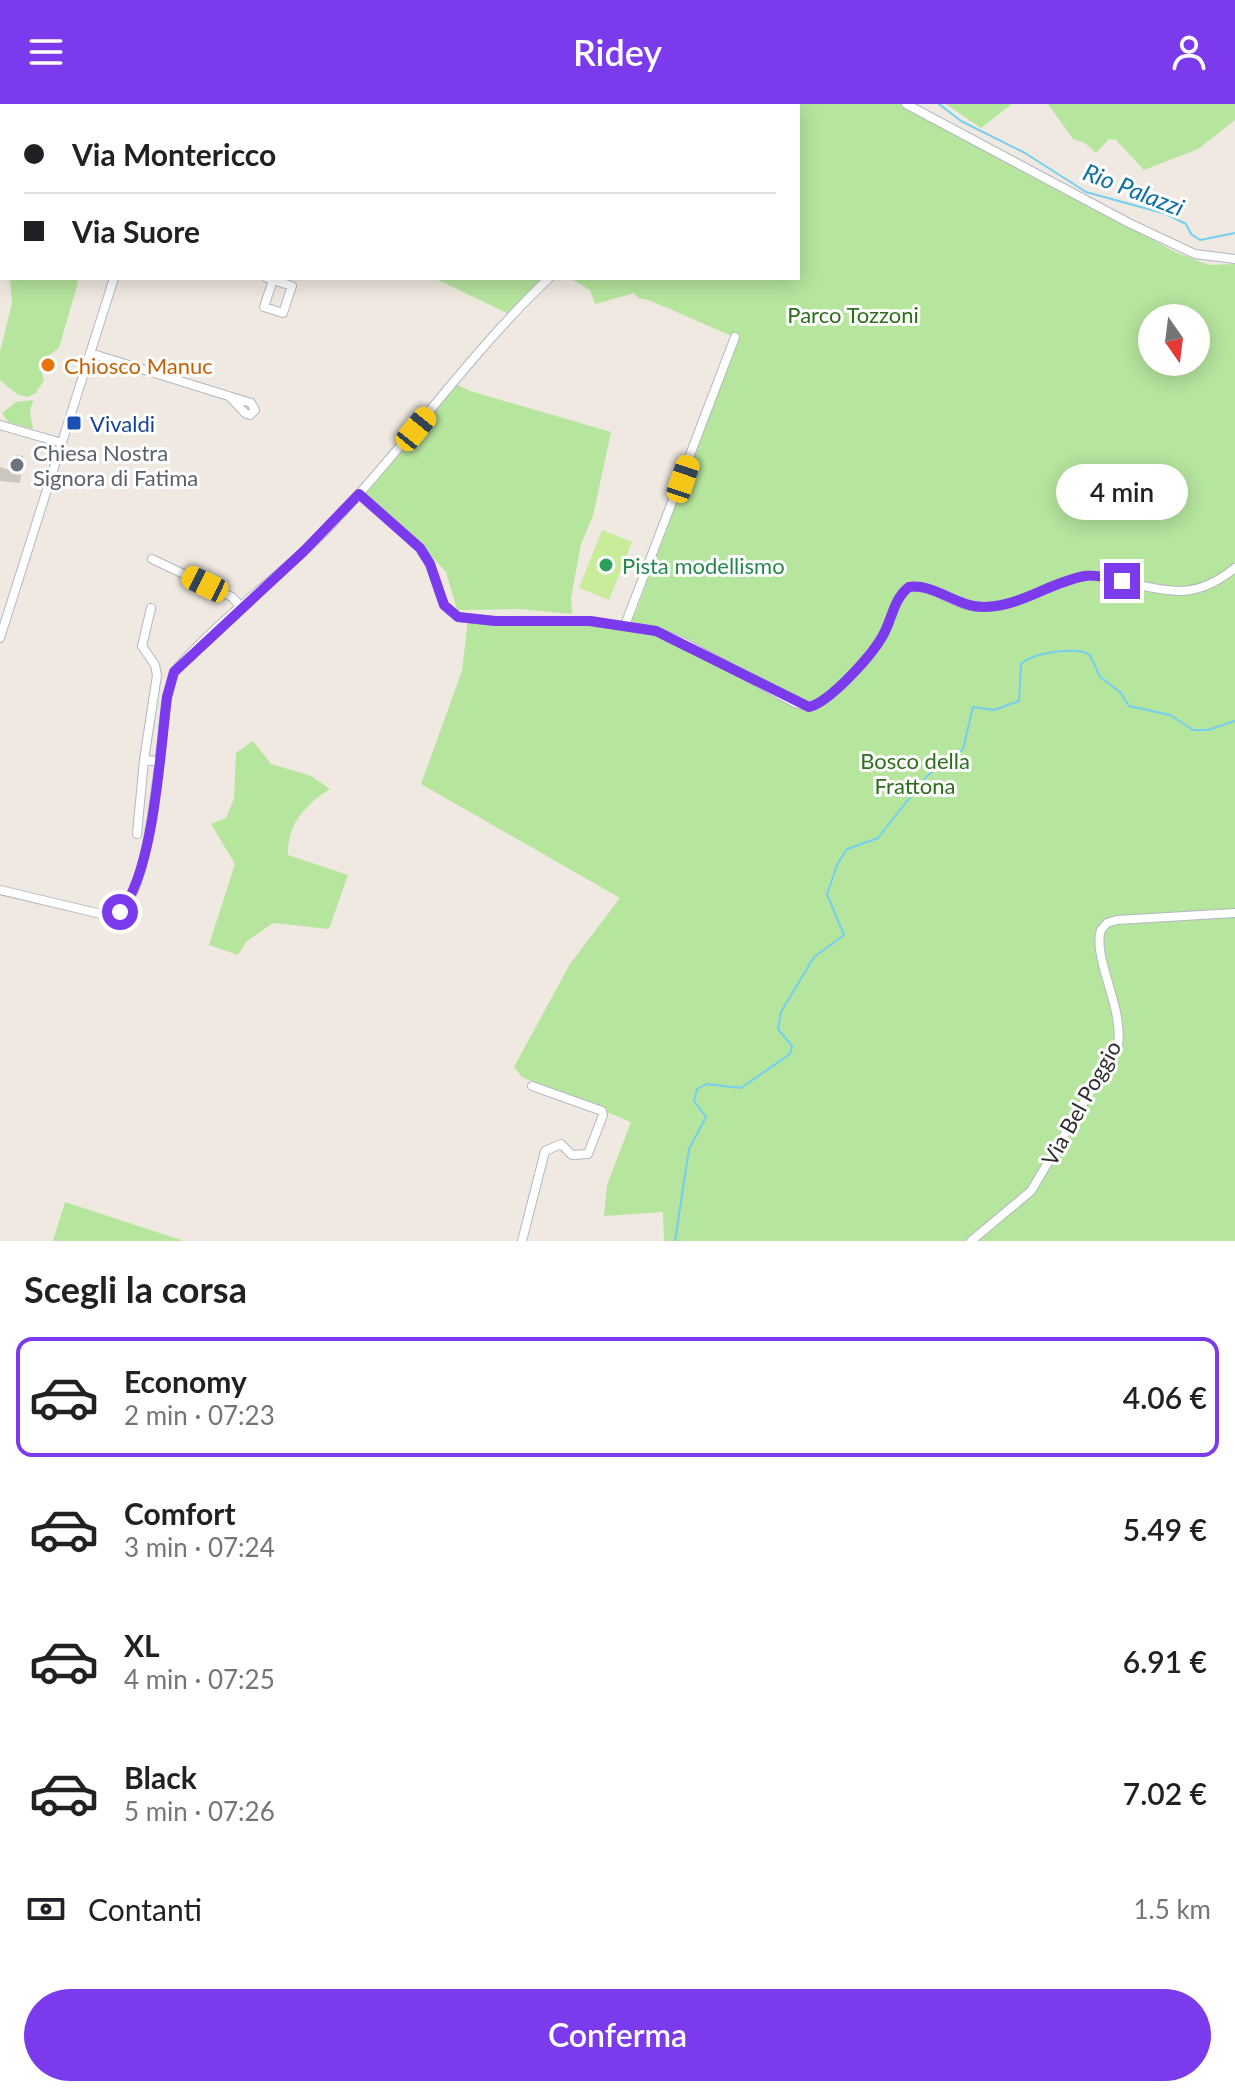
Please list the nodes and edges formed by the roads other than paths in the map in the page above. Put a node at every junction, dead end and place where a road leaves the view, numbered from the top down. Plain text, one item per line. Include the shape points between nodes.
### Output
1 (906, 104) edge
2 (1235, 259) edge
3 (113, 280) edge
4 (547, 280) edge
5 (735, 337) dead end
6 (90, 353) junction
7 (229, 396) dead end
8 (0, 425) edge
9 (62, 443) junction
10 (359, 494) junction
11 (152, 559) dead end
12 (1235, 568) edge
13 (151, 608) dead end
14 (242, 608) junction
15 (625, 625) junction
16 (0, 638) edge
17 (144, 760) junction
18 (158, 761) junction
19 (137, 834) dead end
20 (0, 890) edge
21 (1235, 913) edge
22 (532, 1086) dead end
23 (522, 1241) edge
24 (971, 1241) edge

1 - 2 street via 1129,223 1195,254
3 - 6 street
4 - 10 street via 494,334
5 - 15 street
6 - 7 street
6 - 9 street
8 - 9 street
9 - 16 street
10 - 14 street
10 - 15 street via 420,548 444,605 458,617
11 - 14 street via 232,597
12 - 15 street via 1194,591 1088,576 987,607 909,587 901,593 877,644 826,699 809,707 672,636
13 - 17 street via 142,646 157,675
14 - 18 street via 174,672
17 - 18 street
17 - 19 street
18 - 20 street via 145,858 132,896 120,912 101,914
21 - 24 street, Via Bel Poggio via 1117,920 1101,930 1101,950 1121,1027 1118,1045 1031,1191
22 - 23 street via 603,1115 588,1154 572,1155 561,1144 545,1151

